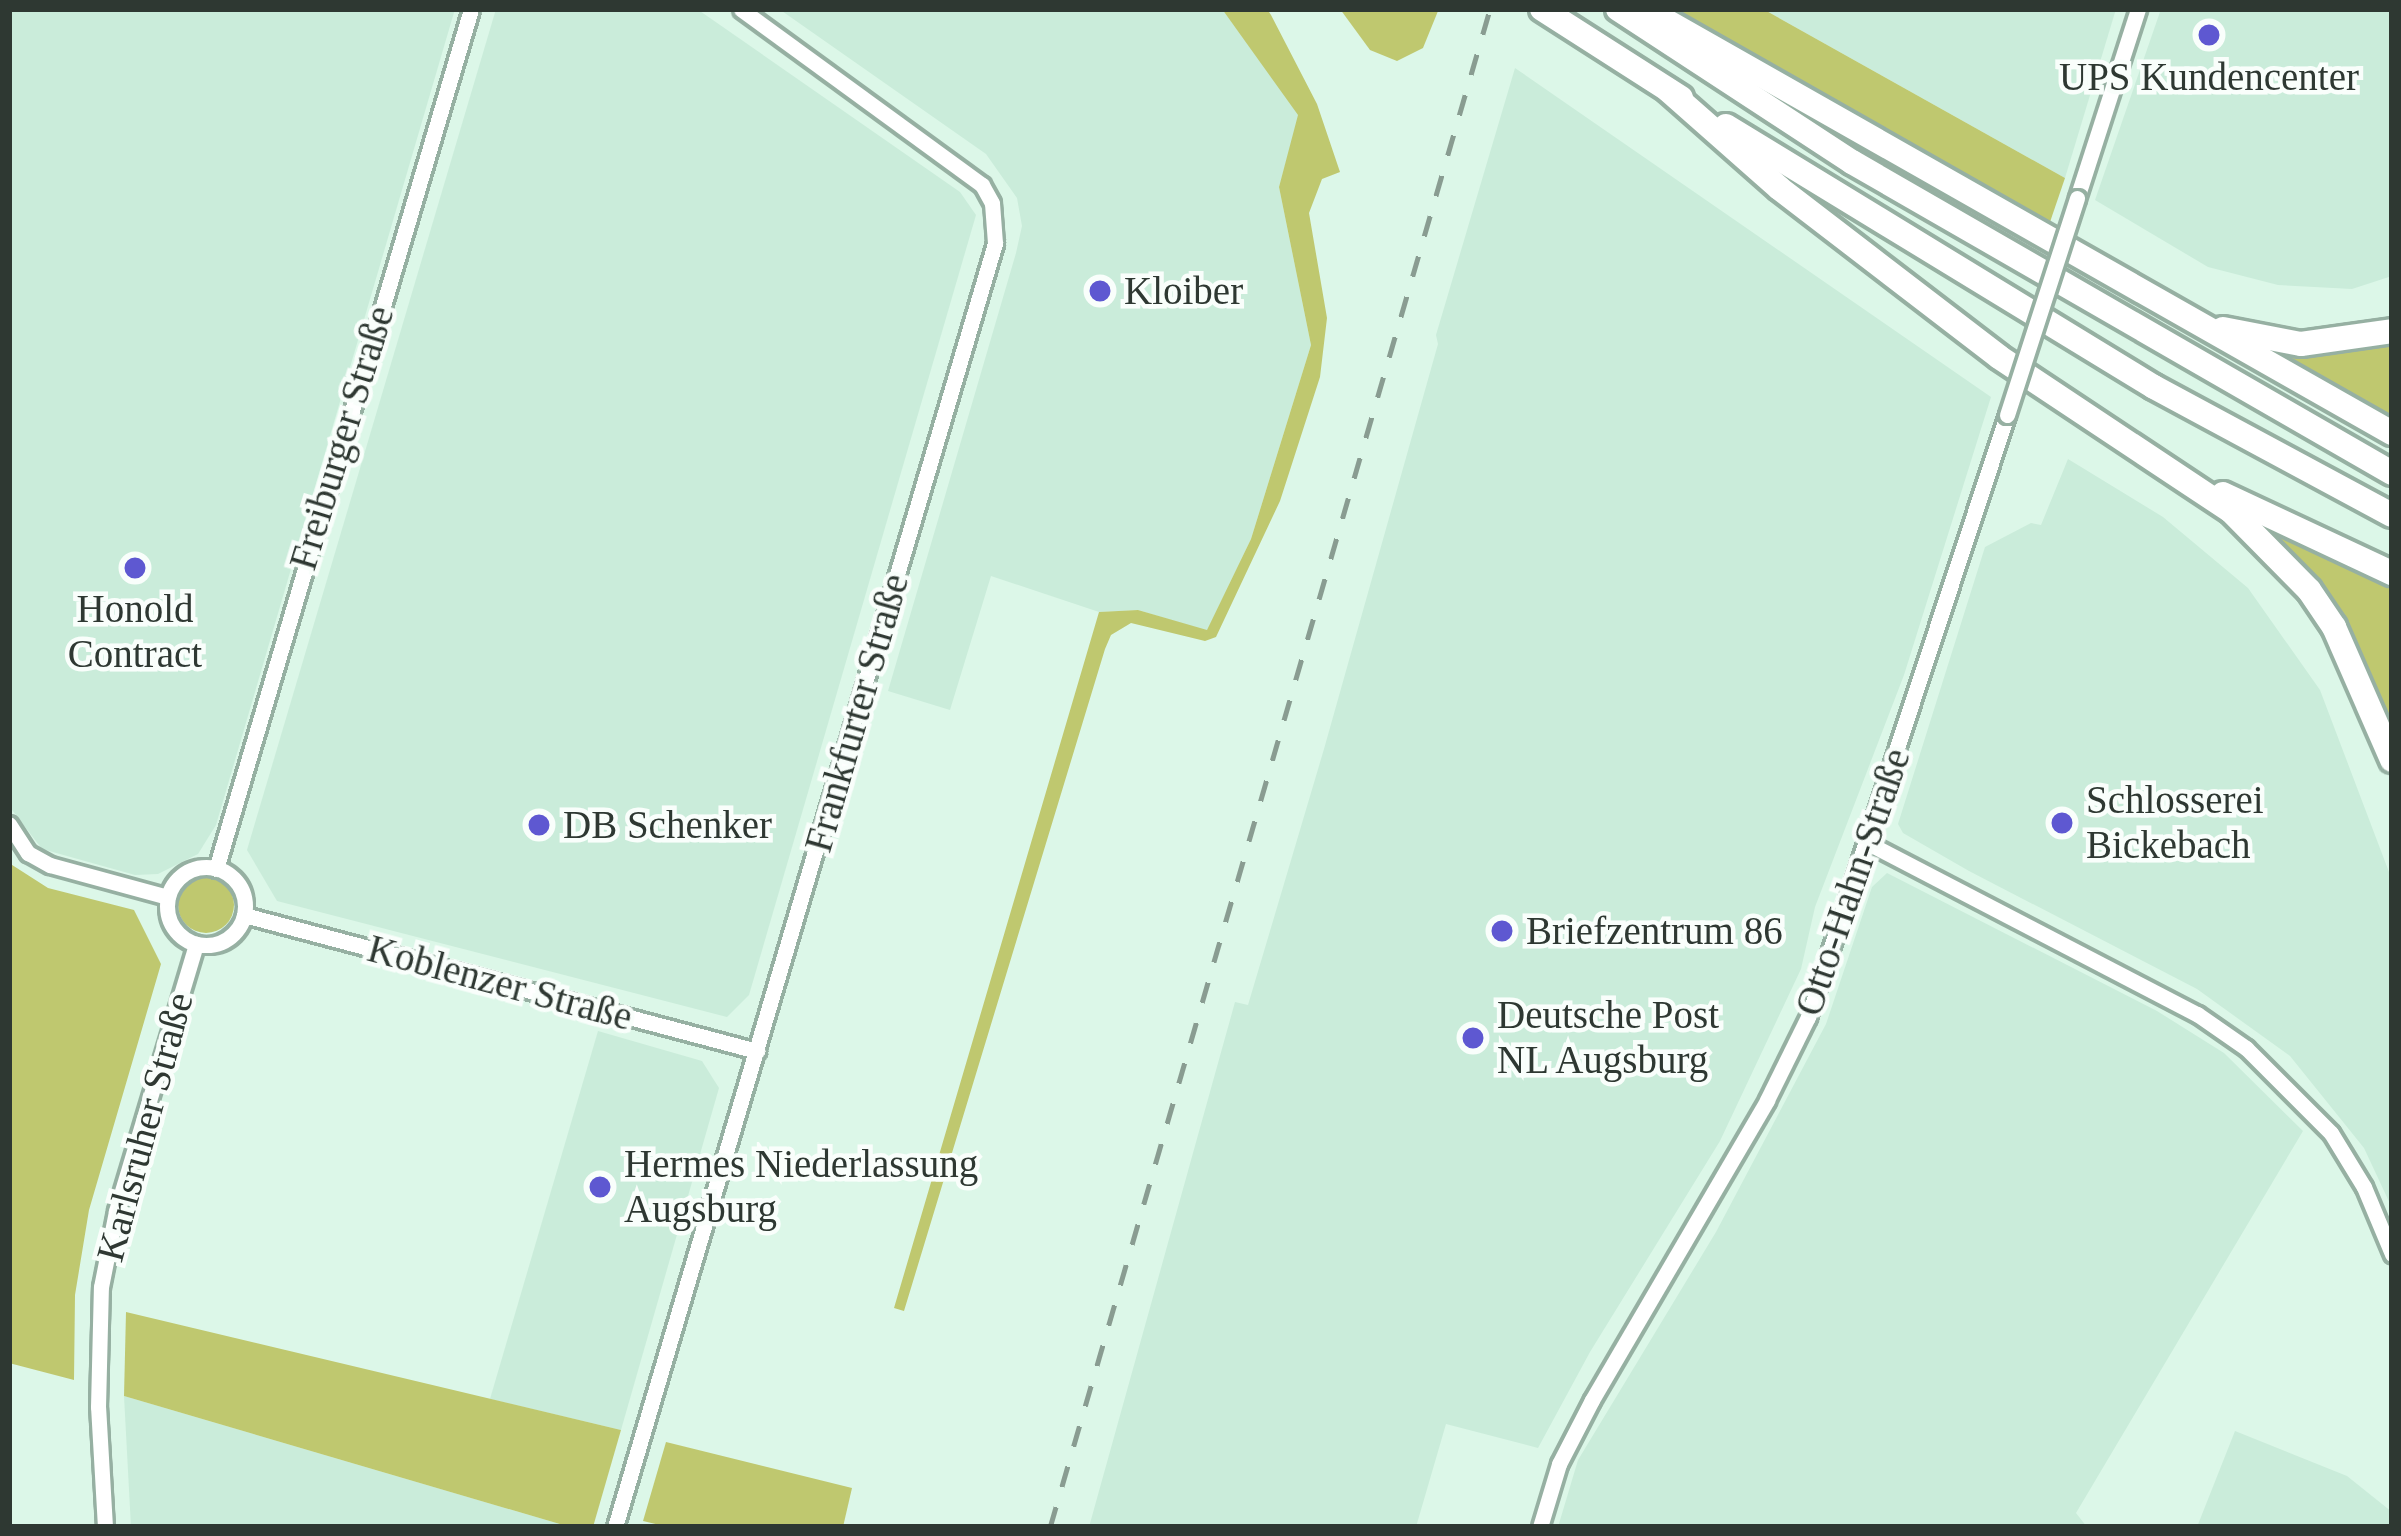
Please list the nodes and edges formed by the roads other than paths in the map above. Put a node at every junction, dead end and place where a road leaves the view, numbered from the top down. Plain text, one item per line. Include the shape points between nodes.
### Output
1 (471, 9) edge
2 (741, 9) edge
3 (1542, 9) edge
4 (1618, 9) edge
5 (1645, 9) edge
6 (2138, 9) edge
7 (1668, 90) junction
8 (2172, 312) junction
9 (2392, 332) edge
10 (2392, 433) edge
11 (2392, 473) edge
12 (2183, 476) junction
13 (2392, 515) edge
14 (2392, 573) edge
15 (2392, 760) edge
16 (9, 824) edge
17 (1868, 844) junction
18 (216, 869) junction
19 (168, 897) junction
20 (244, 915) junction
21 (196, 944) junction
22 (757, 1051) junction
23 (2392, 1254) edge
24 (105, 1527) edge
25 (616, 1527) edge
26 (1540, 1527) edge

1 - 18 street, Freiburger Straße
2 - 22 street, Frankfurter Straße via 982,185 996,223
3 - 7 highway
4 - 11 highway via 1890,185
5 - 8 highway
6 - 17 street, Otto-Hahn-Straße, bridge
7 - 12 highway via 1913,293
7 - 13 highway via 2154,387
8 - 9 highway via 2250,338 2301,344
8 - 10 highway
12 - 14 highway
12 - 15 highway via 2231,511 2309,590 2352,661
16 - 19 street via 28,853 50,865
17 - 23 street via 2197,1014 2246,1048 2331,1133
17 - 26 street, Otto-Hahn-Straße via 1784,1070 1596,1392 1559,1464
18 - 19 street via 190,870
18 - 20 street via 240,887
19 - 21 street via 170,921
20 - 21 street via 225,940
20 - 22 street, Koblenzer Straße
21 - 24 street, Karlsruher Straße via 101,1287
22 - 25 street, Frankfurter Straße

